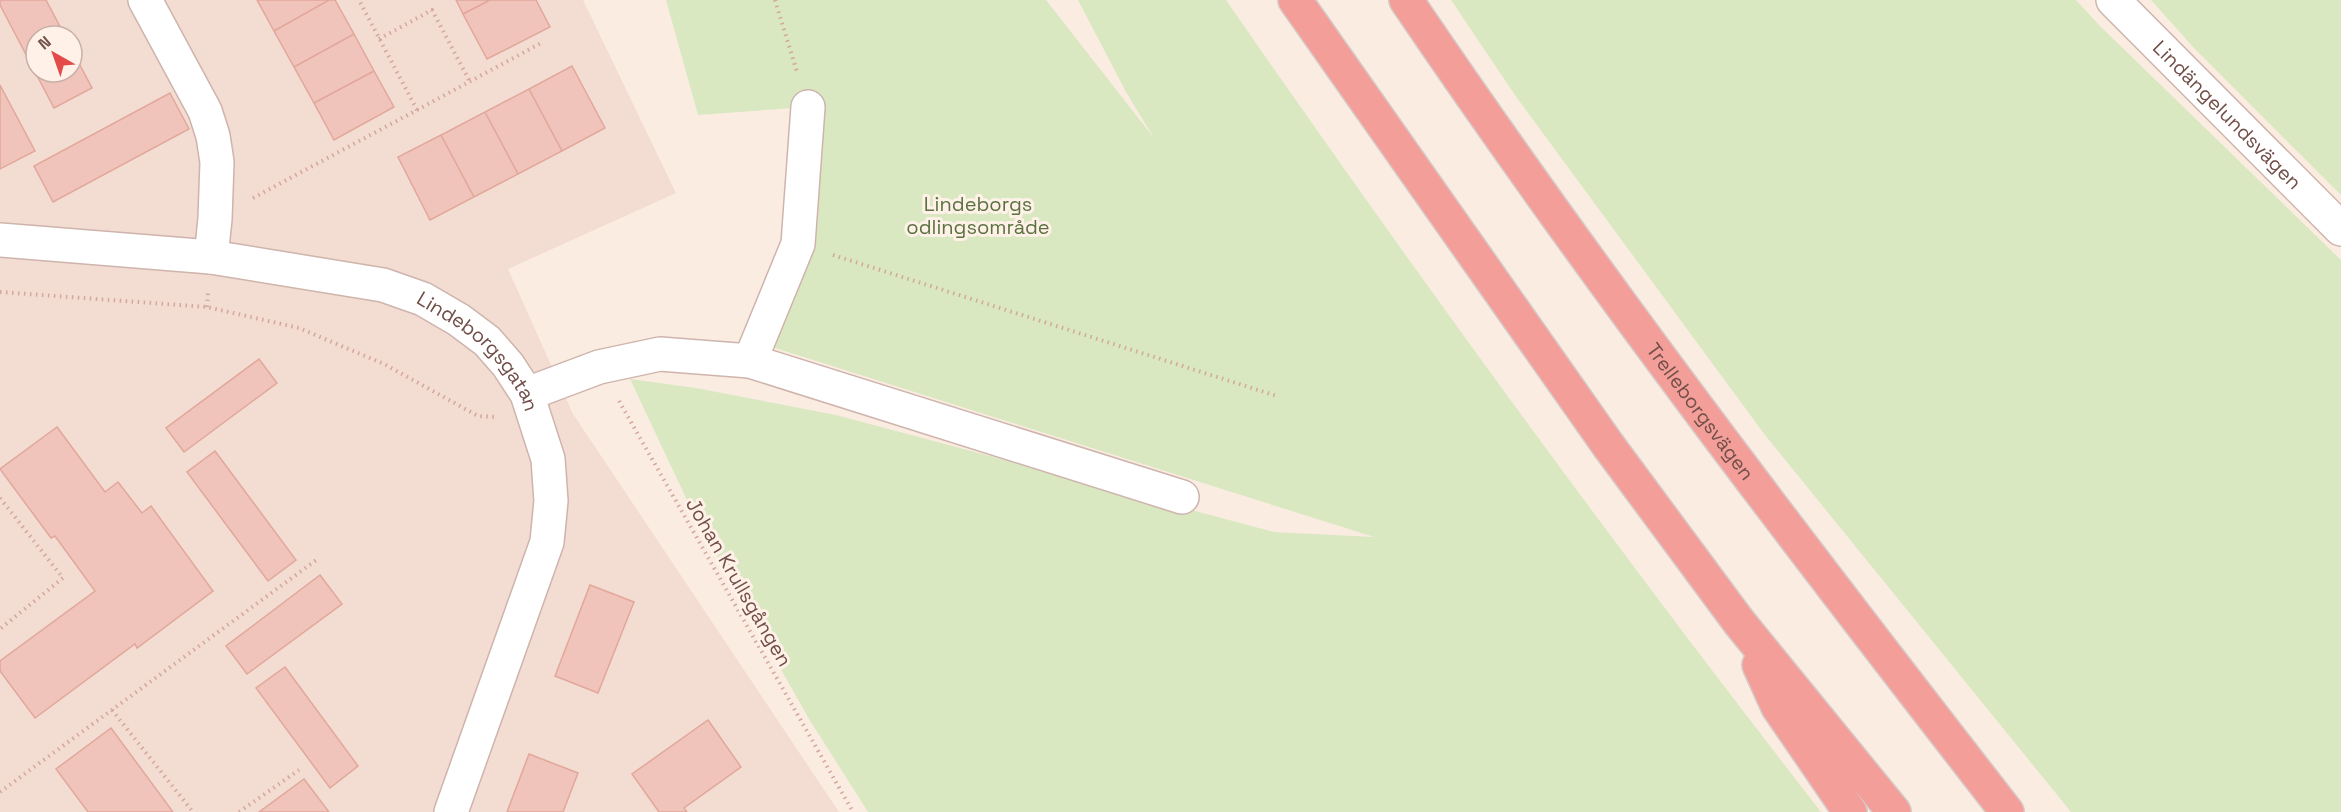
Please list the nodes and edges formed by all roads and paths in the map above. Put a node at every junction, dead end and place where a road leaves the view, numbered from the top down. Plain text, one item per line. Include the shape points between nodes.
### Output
1 (145, 0) edge
2 (359, 0) edge
3 (775, 0) edge
4 (1295, 0) edge
5 (1406, 0) edge
6 (2113, 0) edge
7 (379, 39) junction
8 (543, 42) dead end
9 (470, 82) junction
10 (807, 107) joint
11 (417, 110) junction
12 (215, 219) junction
13 (2341, 229) edge
14 (0, 240) edge
15 (798, 244) junction
16 (211, 257) junction
17 (0, 292) edge
18 (750, 361) junction
19 (599, 367) junction
20 (527, 394) junction
21 (1277, 396) dead end
22 (1182, 497) dead end
23 (0, 498) edge
24 (319, 558) dead end
25 (1739, 622) junction
26 (0, 628) edge
27 (112, 710) junction
28 (299, 770) dead end
29 (0, 792) edge
30 (851, 811) edge
31 (193, 812) edge
32 (239, 812) edge
33 (451, 812) edge
34 (1850, 812) edge
35 (1894, 812) edge
36 (2007, 812) edge

1 - 12 street via 205,111 213,136 217,162
2 - 7 path
3 - 10 path
4 - 25 highway via 1608,445
5 - 36 highway, Trelleborgsvägen via 1480,109 1705,419
6 - 13 street, Lindängelundsvägen
7 - 9 path via 432,10
7 - 11 path
8 - 9 path
9 - 11 path
10 - 15 street
11 - 12 path
12 - 16 street
14 - 16 street, Lindeborgsgatan
15 - 18 street
15 - 21 path
16 - 20 street, Lindeborgsgatan via 383,285 423,298 487,341
17 - 20 path via 207,307 299,327 384,364 478,416 498,417
18 - 19 street via 660,354
18 - 22 street
19 - 20 street
19 - 30 path, Johan Krullsgången
20 - 33 street, Lindeborgsgatan via 548,459 551,501 547,542
23 - 26 path via 63,578
24 - 27 path
25 - 34 highway via 1778,707
25 - 35 highway
27 - 29 path
27 - 31 path
28 - 32 path

